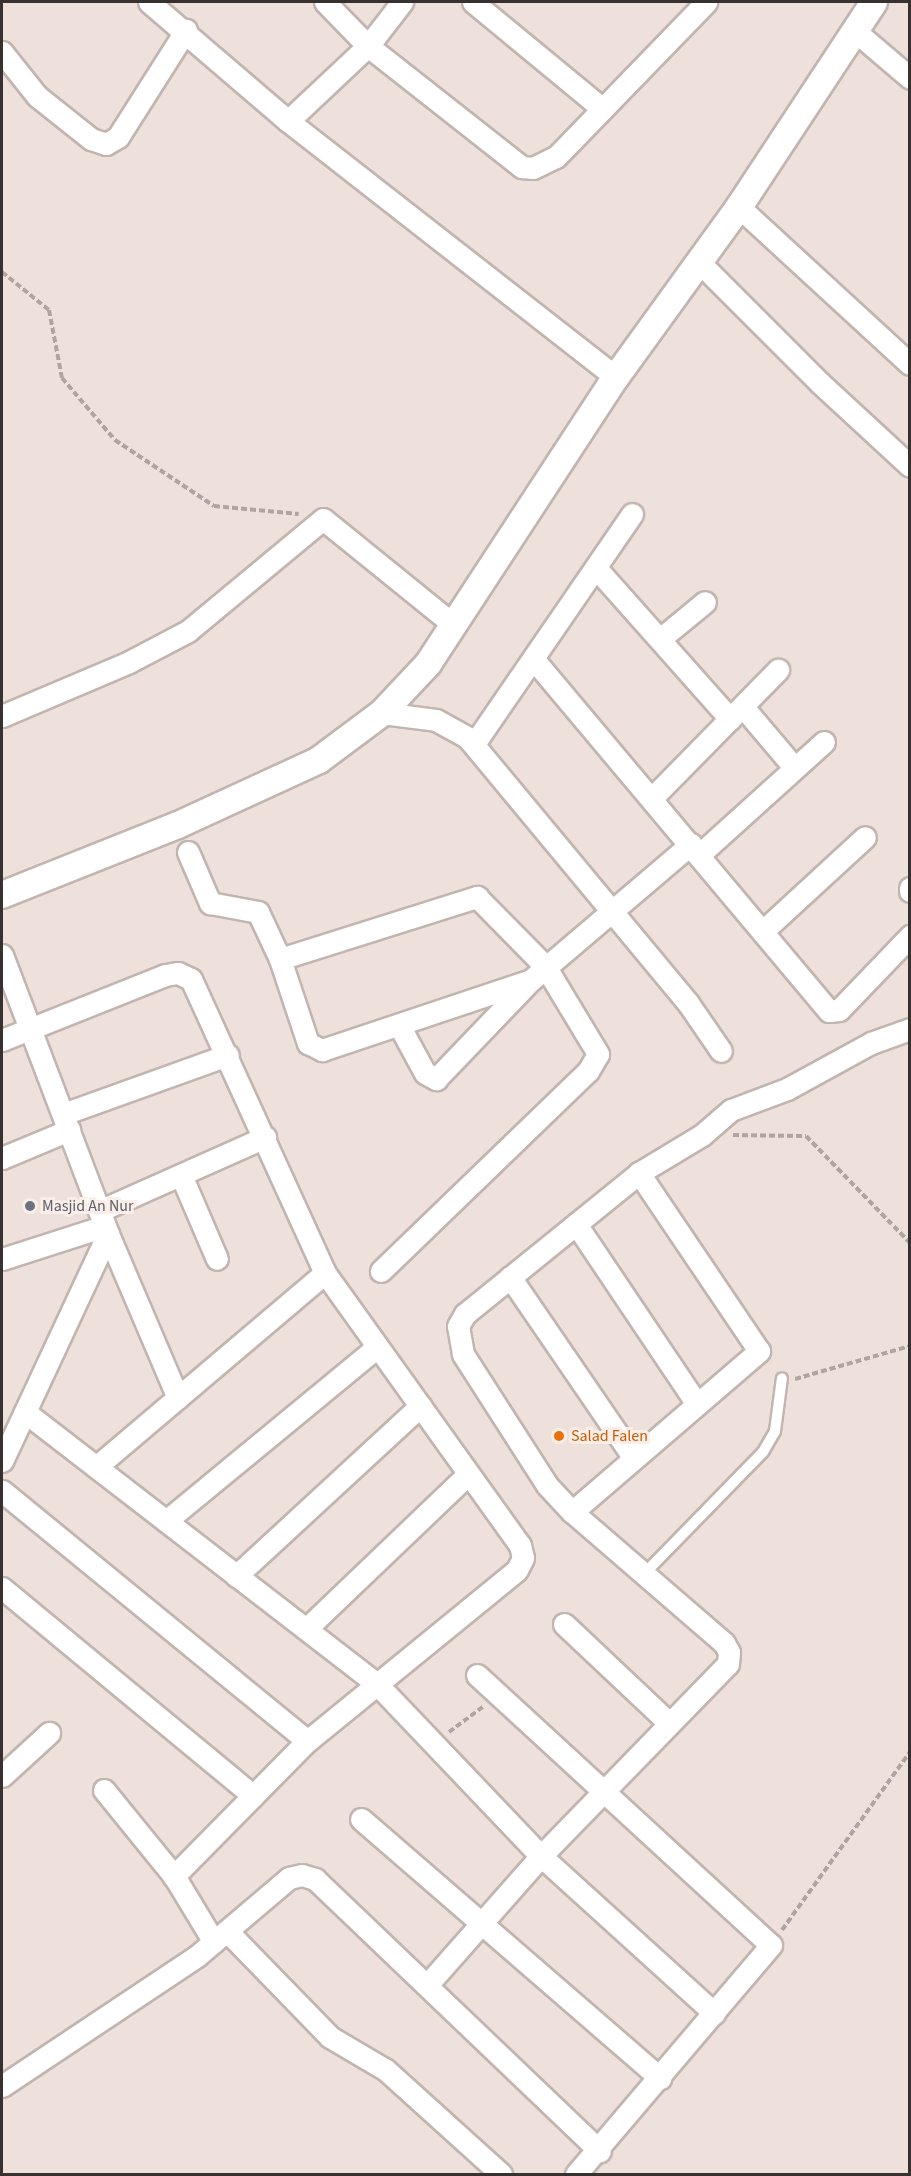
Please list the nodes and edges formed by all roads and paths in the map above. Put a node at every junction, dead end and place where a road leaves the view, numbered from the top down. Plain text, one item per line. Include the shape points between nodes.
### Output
1 (149, 2) edge
2 (325, 2) edge
3 (402, 2) edge
4 (473, 2) edge
5 (706, 2) edge
6 (874, 2) edge
7 (186, 30) junction
8 (855, 31) junction
9 (368, 46) junction
10 (2, 52) edge
11 (909, 78) edge
12 (603, 109) junction
13 (288, 121) junction
14 (739, 207) junction
15 (699, 262) junction
16 (2, 272) edge
17 (909, 364) edge
18 (616, 377) junction
19 (909, 466) edge
20 (632, 514) dead end
21 (323, 519) junction
22 (596, 568) junction
23 (705, 602) dead end
24 (454, 625) junction
25 (660, 639) junction
26 (535, 661) junction
27 (778, 670) dead end
28 (381, 713) junction
29 (737, 713) junction
30 (2, 716) edge
31 (824, 742) dead end
32 (474, 744) junction
33 (794, 766) junction
34 (652, 798) junction
35 (864, 837) dead end
36 (695, 849) junction
37 (188, 852) dead end
38 (2, 895) edge
39 (610, 911) junction
40 (764, 930) junction
41 (909, 936) edge
42 (2, 955) edge
43 (280, 959) junction
44 (538, 973) junction
45 (30, 1027) junction
46 (400, 1027) junction
47 (909, 1029) edge
48 (2, 1040) edge
49 (721, 1051) dead end
50 (228, 1054) junction
51 (66, 1122) junction
52 (702, 1135) junction
53 (265, 1137) junction
54 (2, 1158) edge
55 (639, 1173) junction
56 (180, 1175) junction
57 (104, 1223) junction
58 (576, 1224) junction
59 (909, 1243) edge
60 (3, 1256) edge
61 (217, 1259) dead end
62 (381, 1271) dead end
63 (325, 1273) junction
64 (510, 1277) junction
65 (909, 1346) edge
66 (377, 1347) junction
67 (782, 1378) joint
68 (178, 1398) junction
69 (697, 1404) junction
70 (420, 1406) junction
71 (25, 1412) junction
72 (634, 1458) junction
73 (2, 1461) edge
74 (96, 1467) junction
75 (468, 1474) junction
76 (2, 1491) edge
77 (572, 1512) junction
78 (166, 1521) junction
79 (644, 1574) junction
80 (236, 1576) junction
81 (2, 1588) edge
82 (564, 1624) dead end
83 (306, 1629) junction
84 (477, 1675) dead end
85 (377, 1684) junction
86 (499, 1695) junction
87 (668, 1722) junction
88 (49, 1733) dead end
89 (307, 1742) junction
90 (431, 1745) junction
91 (909, 1752) edge
92 (2, 1776) edge
93 (604, 1789) junction
94 (104, 1790) dead end
95 (253, 1796) junction
96 (361, 1819) dead end
97 (541, 1856) junction
98 (174, 1876) junction
99 (482, 1927) junction
100 (221, 1936) junction
101 (771, 1945) junction
102 (428, 1984) junction
103 (714, 2013) junction
104 (660, 2078) junction
105 (2, 2086) edge
106 (600, 2151) junction
107 (501, 2175) edge
108 (576, 2175) edge

1 - 7 street
2 - 9 street
3 - 9 street
4 - 12 street
5 - 12 street
6 - 8 street
7 - 10 street via 118,137 106,144 91,139 37,96
7 - 13 street
8 - 11 street
8 - 14 street
9 - 12 street via 522,167 546,165 556,158
9 - 13 street
13 - 18 street
14 - 15 street
14 - 17 street
15 - 18 street
15 - 19 street
16 - 21 path via 49,310 62,378 115,440 214,506
18 - 24 street
20 - 22 street
21 - 24 street
21 - 30 street via 188,631 129,662
22 - 25 street
22 - 26 street
23 - 25 street
24 - 28 street via 428,664
25 - 29 street
26 - 32 street
26 - 34 street
27 - 29 street
28 - 32 street via 436,720
28 - 38 street via 319,760 178,825
29 - 33 street
29 - 34 street
31 - 33 street
32 - 39 street
33 - 36 street
34 - 36 street
35 - 40 street
36 - 39 street
36 - 40 street
37 - 43 street via 205,897 217,906 258,912
39 - 44 street
39 - 49 street via 688,1003
40 - 41 street via 834,1012
42 - 45 street
43 - 44 street via 477,897
43 - 46 street via 308,1043 315,1049
44 - 46 street
44 - 46 street via 436,1079 425,1073
44 - 62 street via 598,1054 594,1062
45 - 48 street
45 - 50 street via 178,973 191,979 200,992
45 - 51 street
47 - 52 street via 871,1043 787,1089 745,1103
50 - 51 street
50 - 53 street
51 - 54 street
51 - 57 street
52 - 55 street
52 - 59 path via 806,1136
53 - 56 street
53 - 63 street
55 - 58 street
55 - 69 street via 759,1351
56 - 57 street
56 - 61 street
57 - 60 street
57 - 68 street
57 - 71 street
58 - 64 street
58 - 69 street
63 - 66 street
63 - 68 street
64 - 72 street
64 - 77 street via 465,1314 458,1339 547,1485
65 - 67 path via 800,1379
66 - 70 street
66 - 78 street
67 - 79 lane via 774,1431 763,1452
68 - 74 street
69 - 72 street
70 - 75 street
70 - 80 street
71 - 73 street
71 - 74 street
72 - 77 street
74 - 78 street
75 - 83 street
75 - 85 street via 520,1545 523,1558 517,1570
76 - 89 street
77 - 79 street
78 - 80 street
79 - 87 street via 724,1643 729,1652 728,1664
80 - 83 street
81 - 95 street
82 - 87 street
83 - 85 street
84 - 86 street
85 - 89 street
85 - 90 street
86 - 90 path
86 - 93 street
87 - 93 street
88 - 92 street
89 - 95 street
90 - 97 street
91 - 101 path
93 - 97 street
93 - 101 street
94 - 98 street
95 - 98 street
96 - 99 street
97 - 99 street
97 - 103 street
98 - 100 street
99 - 102 street
99 - 104 street
100 - 102 street via 289,1878 302,1875 315,1880
100 - 105 street
100 - 107 street via 330,2037 386,2070
101 - 103 street
102 - 106 street
103 - 104 street
104 - 106 street
106 - 108 street

